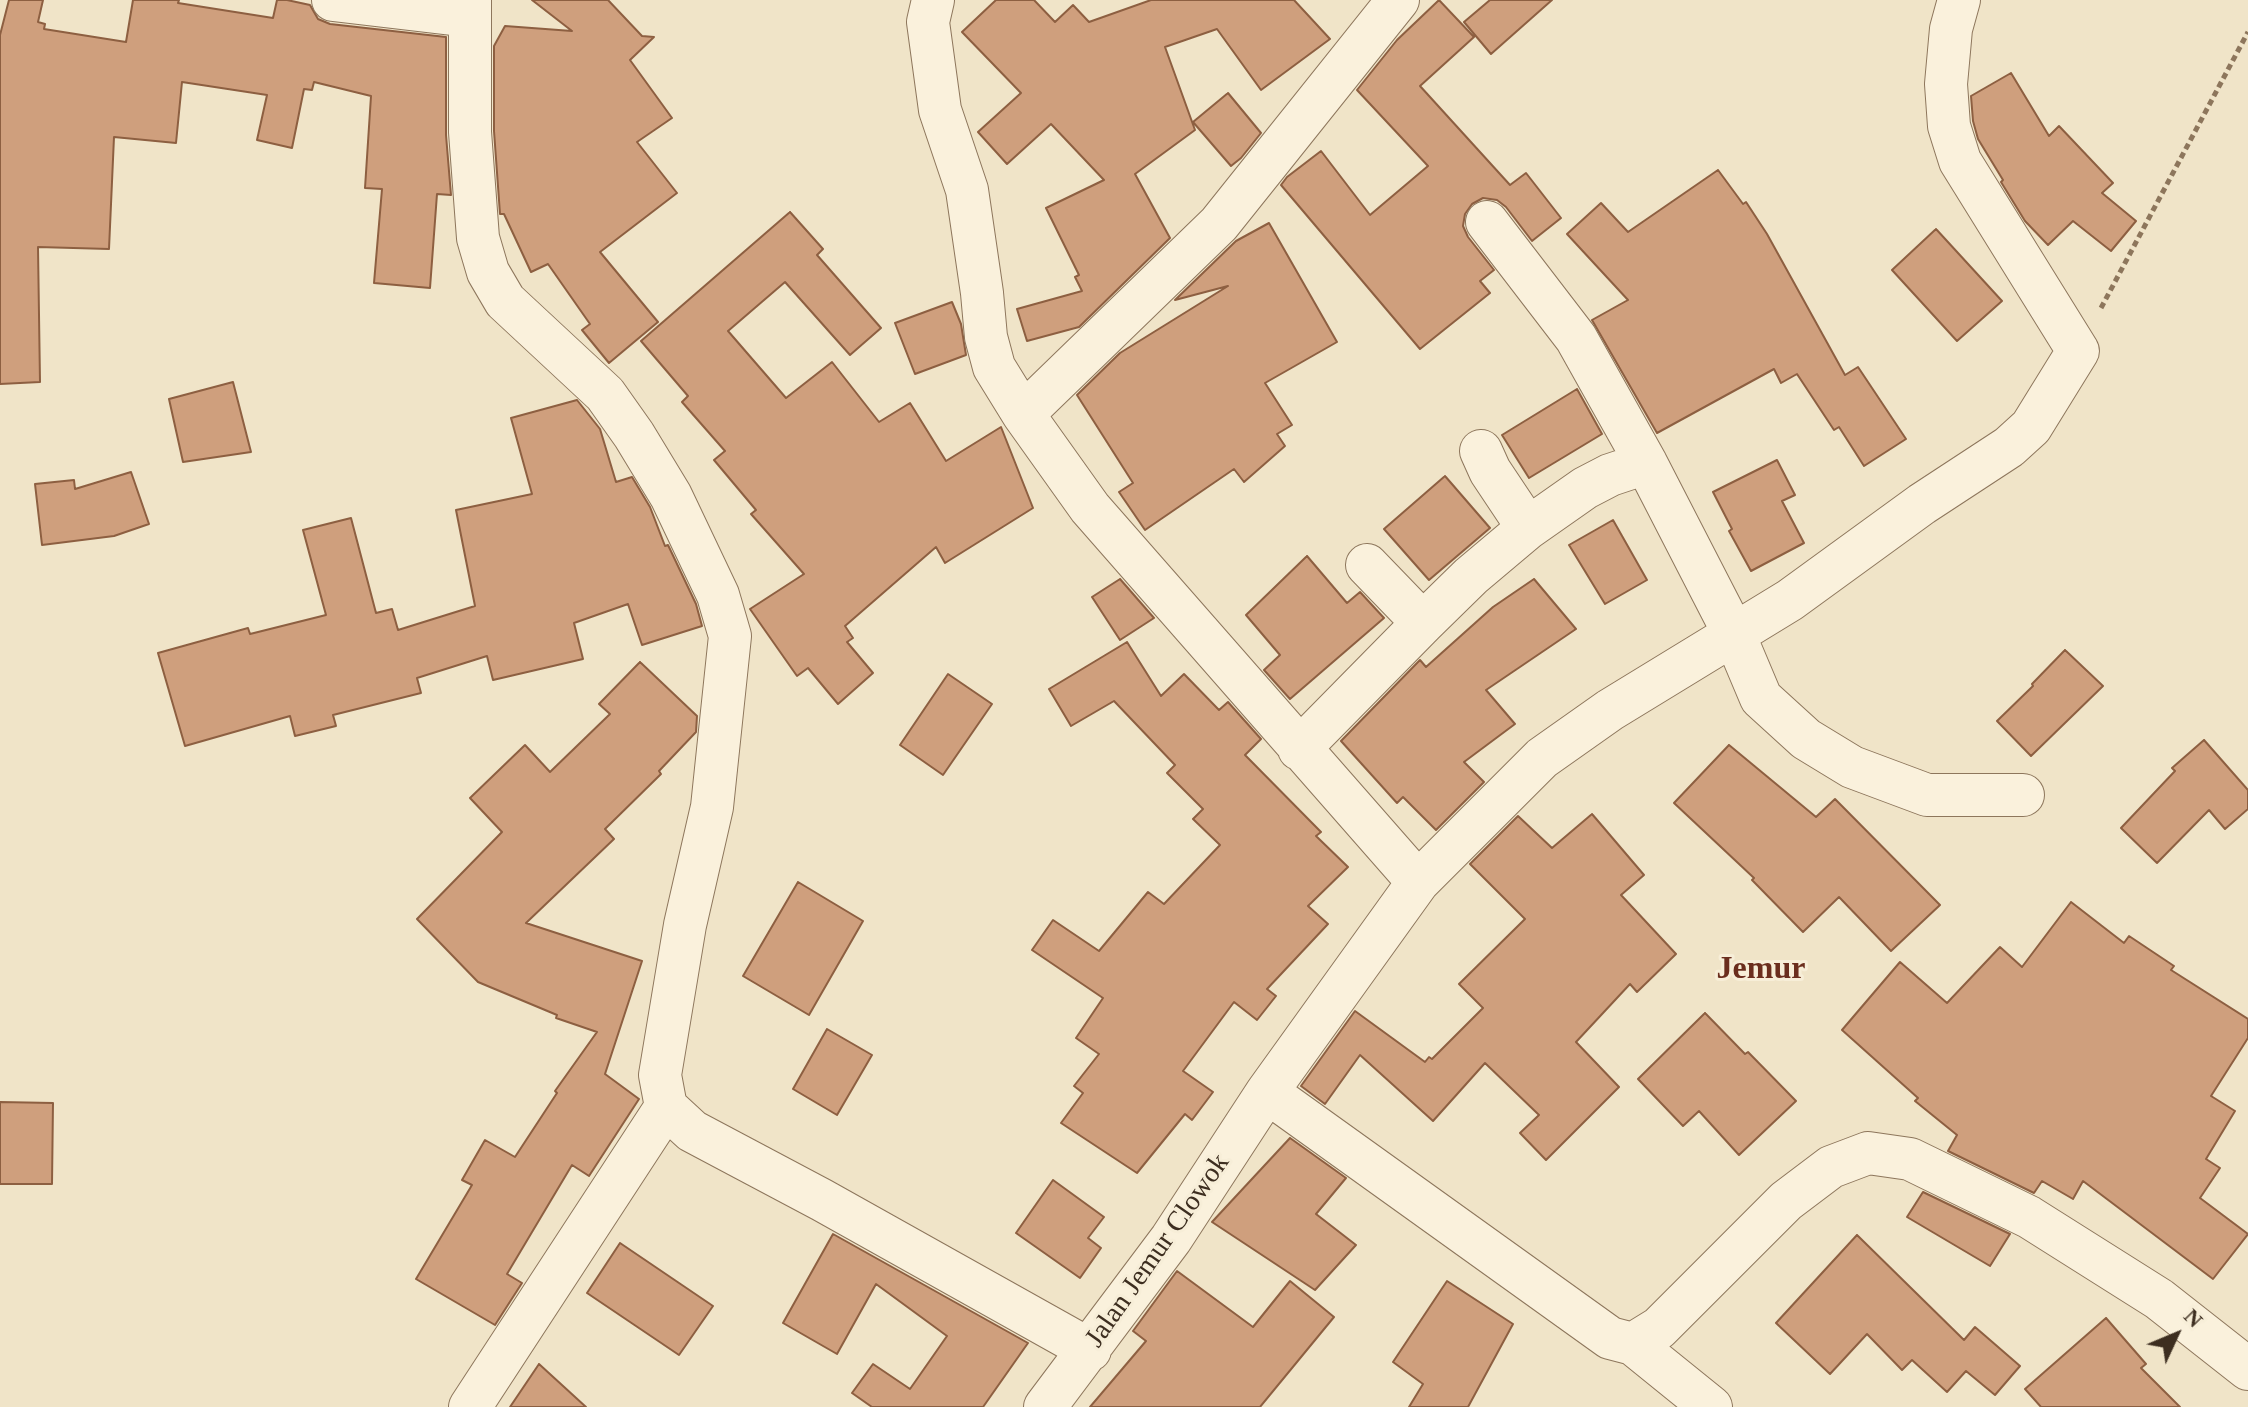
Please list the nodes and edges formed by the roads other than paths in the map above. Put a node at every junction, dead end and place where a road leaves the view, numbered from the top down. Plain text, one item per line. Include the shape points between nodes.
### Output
1 (333, 0) edge
2 (933, 0) edge
3 (1398, 0) edge
4 (1959, 0) edge
5 (469, 8) edge
6 (1487, 222) dead end
7 (1023, 414) junction
8 (1481, 451) dead end
9 (1646, 463) junction
10 (1528, 528) junction
11 (1367, 565) dead end
12 (1423, 623) junction
13 (1734, 634) junction
14 (1299, 749) junction
15 (2023, 795) dead end
16 (1418, 882) junction
17 (1267, 1092) junction
18 (666, 1107) junction
19 (1633, 1344) junction
20 (1090, 1350) junction
21 (2248, 1369) edge
22 (470, 1407) edge
23 (1045, 1407) edge
24 (1711, 1407) edge

1 - 5 street
2 - 7 street via 928,22 940,110 967,190 986,337 994,367
3 - 7 street via 1219,224
4 - 13 street, Jalan Jemur Clowok via 1946,84 1949,126 1960,161 2078,351 2031,427 2009,447
5 - 18 street via 470,132 478,238 488,272 505,301 605,394 634,435 718,595 730,636 712,807 685,925 660,1075
6 - 9 street via 1576,338
7 - 14 street via 1090,508
8 - 10 street
9 - 10 street via 1585,488
9 - 13 street
10 - 12 street
11 - 12 street
12 - 14 street
13 - 15 street via 1761,698 1806,739 1852,767 1927,795
13 - 16 street, Jalan Jemur Clowok via 1542,758
14 - 16 street
16 - 17 street, Jalan Jemur Clowok
17 - 19 street via 1610,1338
17 - 20 street, Jalan Jemur Clowok
18 - 20 street via 692,1131
18 - 22 street
19 - 21 street via 1659,1328 1786,1201 1831,1167 1868,1153 1910,1159 2029,1217 2159,1299
19 - 24 street
20 - 23 street, Jalan Jemur Clowok

